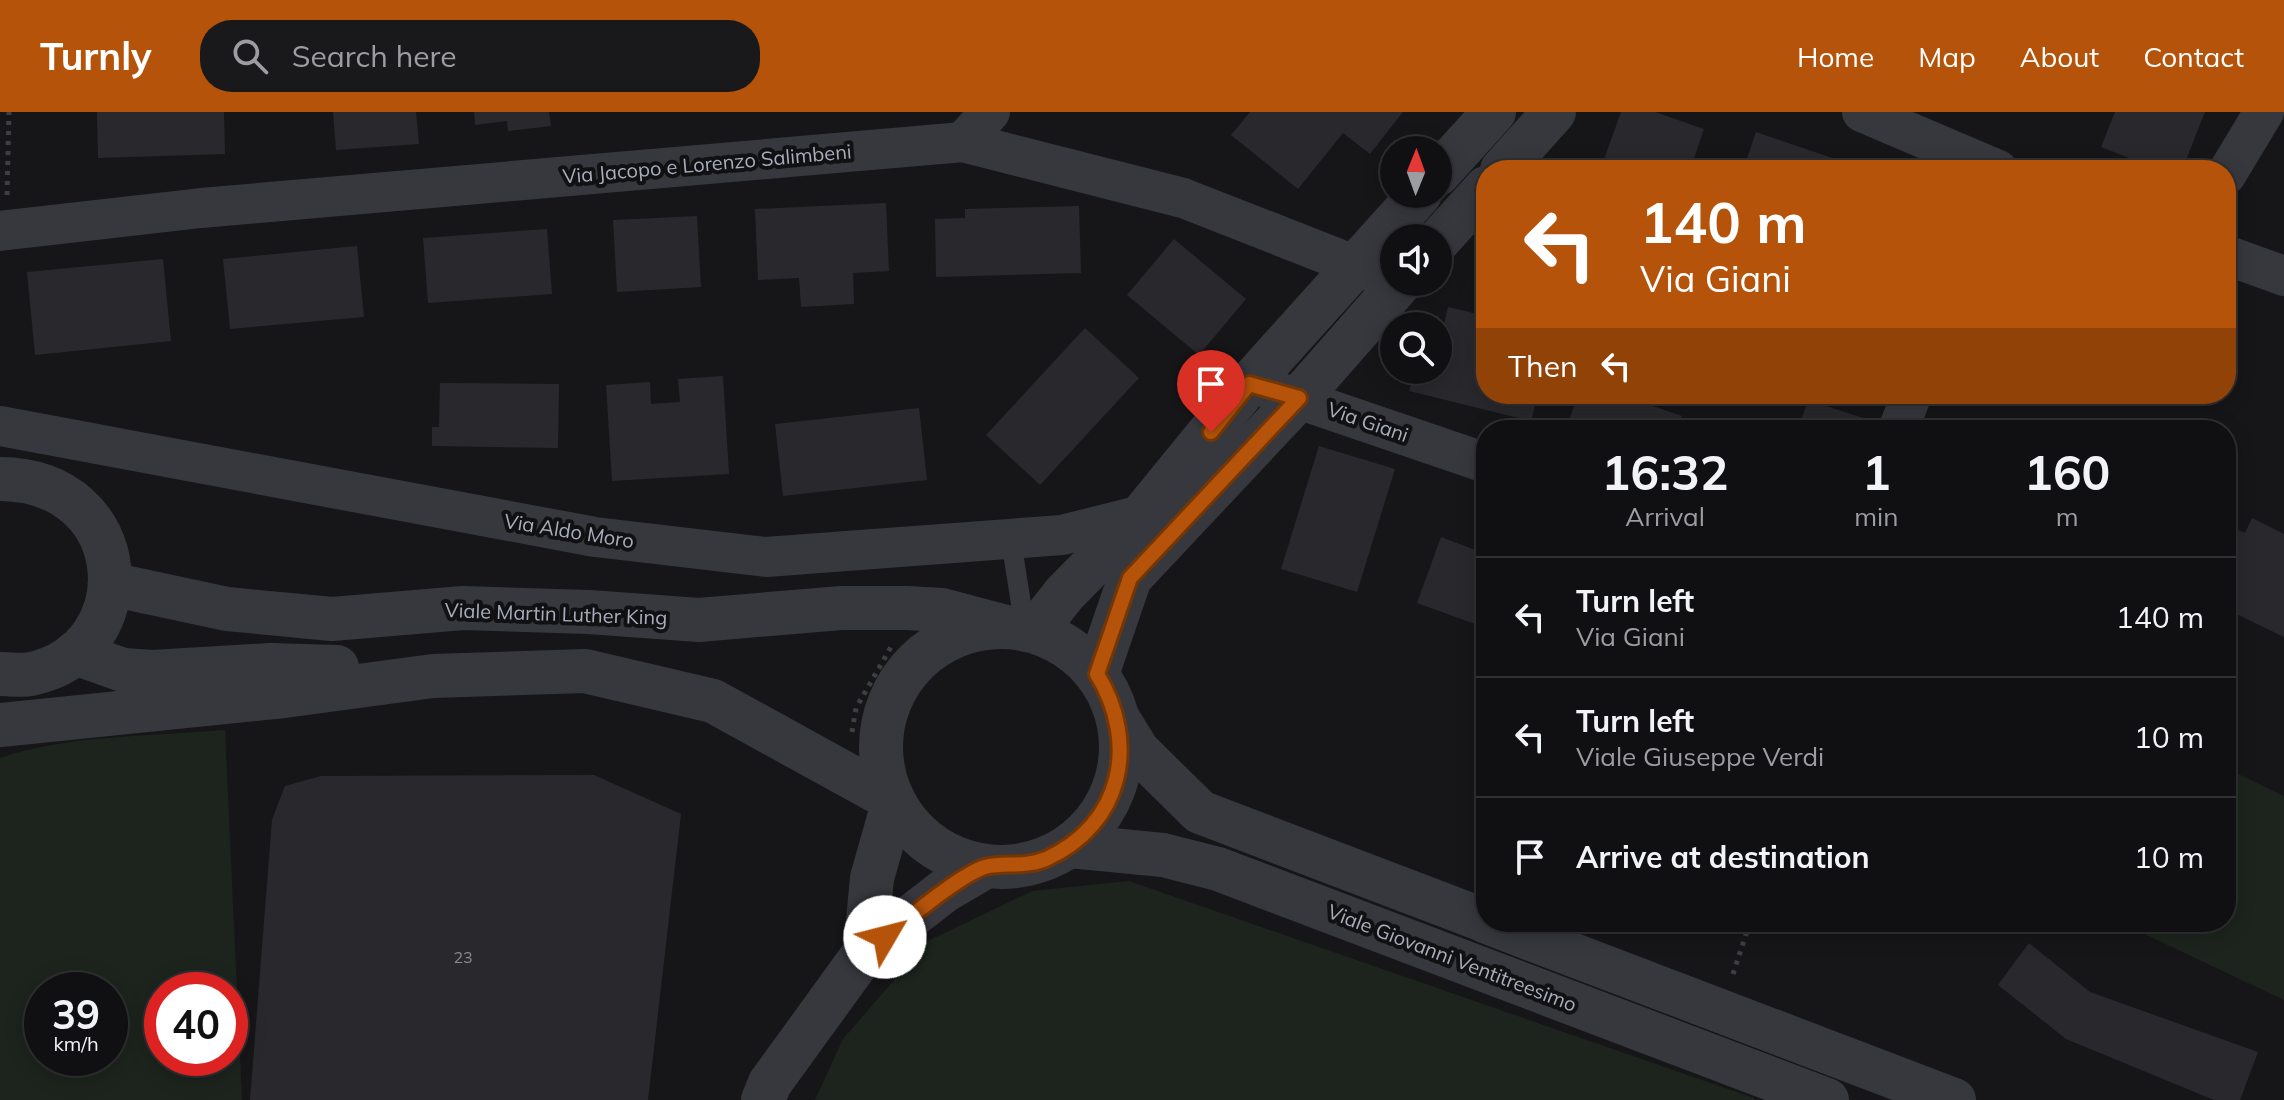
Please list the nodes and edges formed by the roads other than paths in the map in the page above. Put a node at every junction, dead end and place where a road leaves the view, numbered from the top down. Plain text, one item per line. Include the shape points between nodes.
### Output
1 (990, 112) edge
2 (1494, 112) edge
3 (1554, 112) edge
4 (1862, 112) edge
5 (2264, 112) edge
6 (963, 142) junction
7 (1452, 158) edge
8 (1511, 160) edge
9 (1974, 160) edge
10 (2235, 160) edge
11 (1476, 199) edge
12 (1452, 226) edge
13 (3, 232) edge
14 (2236, 259) edge
15 (1380, 275) edge
16 (2284, 276) edge
17 (1380, 286) edge
18 (1380, 291) edge
19 (1249, 384) junction
20 (1299, 398) junction
21 (0, 426) edge
22 (1476, 460) edge
23 (10, 472) edge
24 (1142, 515) junction
25 (1011, 540) junction
26 (110, 584) junction
27 (1021, 629) junction
28 (75, 653) junction
29 (0, 674) edge
30 (1097, 674) junction
31 (433, 676) junction
32 (1119, 720) junction
33 (0, 725) edge
34 (892, 802) junction
35 (1070, 846) junction
36 (985, 867) junction
37 (1476, 918) edge
38 (1513, 932) edge
39 (865, 952) junction
40 (763, 1100) edge
41 (1827, 1100) edge
42 (1954, 1100) edge

1 - 6 street
2 - 7 street
3 - 8 street
4 - 9 street
5 - 10 street
6 - 13 street, Via Jacopo e Lorenzo Salimbeni via 201,208
6 - 15 street, Via Jacopo e Lorenzo Salimbeni via 1183,198
11 - 12 street
14 - 16 street
17 - 19 street
18 - 20 street
19 - 20 street, Via Giani
19 - 24 street
20 - 22 street, Via Giani
20 - 30 street via 1130,578
21 - 25 street, Via Aldo Moro via 595,537 766,557
23 - 26 street via 57,489 80,506 98,529 108,555
24 - 25 street, Via Aldo Moro via 1062,535
24 - 27 street
25 - 27 lane
26 - 27 street, Viale Martin Luther King via 227,609 332,619 463,608 699,620 907,608 942,610
26 - 28 street via 103,615
27 - 30 street via 1059,641
27 - 34 street via 961,632 925,652 898,682 882,720 880,760
28 - 29 street via 30,674
28 - 31 street via 123,670 152,672 271,665
30 - 32 street
31 - 33 street
31 - 34 street via 585,671 713,701
32 - 35 street via 1121,756 1113,791 1096,822
32 - 37 street via 1138,751 1200,812
34 - 36 street via 927,842 948,856
34 - 39 street via 872,878
35 - 36 street via 1044,860
35 - 41 street, Viale Giovanni Ventitreesimo via 1163,855 1218,869
36 - 39 street via 944,891
38 - 42 street
39 - 40 street

